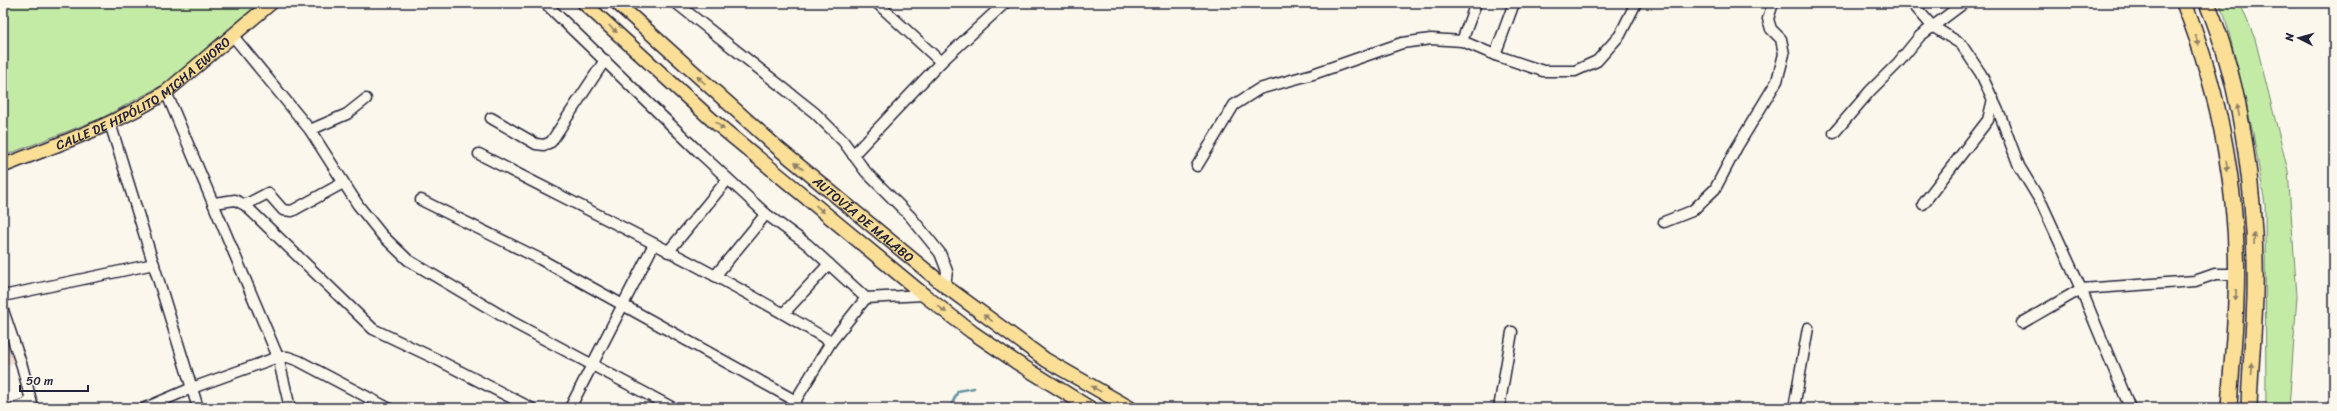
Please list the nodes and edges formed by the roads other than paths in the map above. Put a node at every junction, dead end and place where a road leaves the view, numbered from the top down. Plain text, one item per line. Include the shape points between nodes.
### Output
1 (271, 3) edge
2 (545, 3) edge
3 (584, 3) edge
4 (617, 3) edge
5 (676, 3) edge
6 (877, 3) edge
7 (1005, 3) edge
8 (1476, 3) edge
9 (1514, 3) edge
10 (1636, 3) edge
11 (1773, 3) edge
12 (1912, 3) edge
13 (1964, 3) edge
14 (2184, 3) edge
15 (2207, 3) edge
16 (1932, 26) junction
17 (234, 36) junction
18 (1462, 41) junction
19 (1495, 55) junction
20 (605, 60) junction
21 (941, 62) junction
22 (166, 92) junction
23 (1992, 98) junction
24 (366, 99) dead end
25 (491, 118) dead end
26 (110, 123) junction
27 (310, 130) junction
28 (1834, 133) dead end
29 (479, 154) dead end
30 (853, 155) junction
31 (3, 166) edge
32 (1197, 166) dead end
33 (728, 179) junction
34 (343, 183) junction
35 (421, 200) dead end
36 (214, 203) junction
37 (1923, 204) dead end
38 (245, 205) junction
39 (766, 214) junction
40 (1664, 222) dead end
41 (654, 244) junction
42 (668, 252) junction
43 (154, 264) junction
44 (829, 264) junction
45 (2237, 274) junction
46 (714, 276) junction
47 (945, 286) junction
48 (2081, 289) junction
49 (924, 295) junction
50 (3, 296) edge
51 (866, 298) junction
52 (622, 304) junction
53 (3, 310) edge
54 (784, 313) junction
55 (2022, 324) dead end
56 (1808, 328) dead end
57 (1512, 332) dead end
58 (831, 342) junction
59 (278, 357) junction
60 (592, 364) junction
61 (192, 388) junction
62 (794, 404) edge
63 (32, 405) edge
64 (15, 408) edge
65 (145, 408) edge
66 (198, 408) edge
67 (290, 408) edge
68 (388, 408) edge
69 (532, 408) edge
70 (570, 408) edge
71 (673, 408) edge
72 (1090, 408) edge
73 (1130, 408) edge
74 (1499, 408) edge
75 (1794, 408) edge
76 (2130, 408) edge
77 (2229, 408) edge
78 (2249, 408) edge

1 - 17 main road, CALLE DE HIPÓLITO MICHA EWORO
2 - 20 street
3 -> 49 main road, AUTOVÍA DE MALABO via 711,119
47 -> 4 main road, AUTOVÍA DE MALABO via 779,149
5 - 30 street via 815,113 844,141
6 - 21 street
7 - 21 street
8 - 18 street
9 - 19 street
10 - 19 street via 1620,35 1597,61 1575,71 1542,71
11 - 40 street via 1768,19 1771,29 1781,39 1784,54 1777,81 1715,189 1692,210
12 - 16 street
13 - 16 street
14 -> 45 highway via 2211,83 2225,148 2234,215
78 -> 15 highway via 2255,294 2253,213 2244,142 2231,79
16 - 23 street via 1961,44 1981,74
16 - 28 street via 1920,36
17 - 22 main road, CALLE DE HIPÓLITO MICHA EWORO
17 - 27 street
18 - 19 street
18 - 32 street via 1431,39 1402,44 1259,89 1234,105
20 - 25 street via 551,142 544,146
20 - 33 street via 650,107
21 - 30 street
22 - 26 main road, CALLE DE HIPÓLITO MICHA EWORO
22 - 36 street
23 - 37 street via 1988,120
23 - 48 street via 2019,166 2042,204
24 - 27 street via 347,114
26 - 31 main road, CALLE DE HIPÓLITO MICHA EWORO
26 - 43 street
27 - 34 street
29 - 41 street
30 - 47 street via 940,253 947,271
33 - 39 street
33 - 42 street
34 - 38 street via 292,211 284,210 268,193
34 - 60 street via 382,235 408,260 514,323
35 - 52 street via 540,259
36 - 38 street via 235,200
36 - 59 street
38 - 69 street via 373,329
39 - 44 street
39 - 46 street
41 - 42 street
41 - 52 street
42 - 46 street
43 - 50 street
43 - 61 street
44 - 51 street
44 - 54 street
45 - 48 street via 2215,274 2195,281
45 -> 77 highway
46 - 54 street
73 -> 47 main road, AUTOVÍA DE MALABO via 1046,360
48 - 55 street
48 - 76 street
49 - 51 street
49 -> 72 main road, AUTOVÍA DE MALABO via 997,350
51 - 58 street
52 - 60 street
52 - 62 street
53 - 63 street
54 - 58 street
56 - 75 street
57 - 74 street
58 - 62 street
59 - 61 street
59 - 67 street
59 - 68 street via 299,361
60 - 70 street
60 - 71 street
61 - 65 street
61 - 66 street
63 - 64 street

